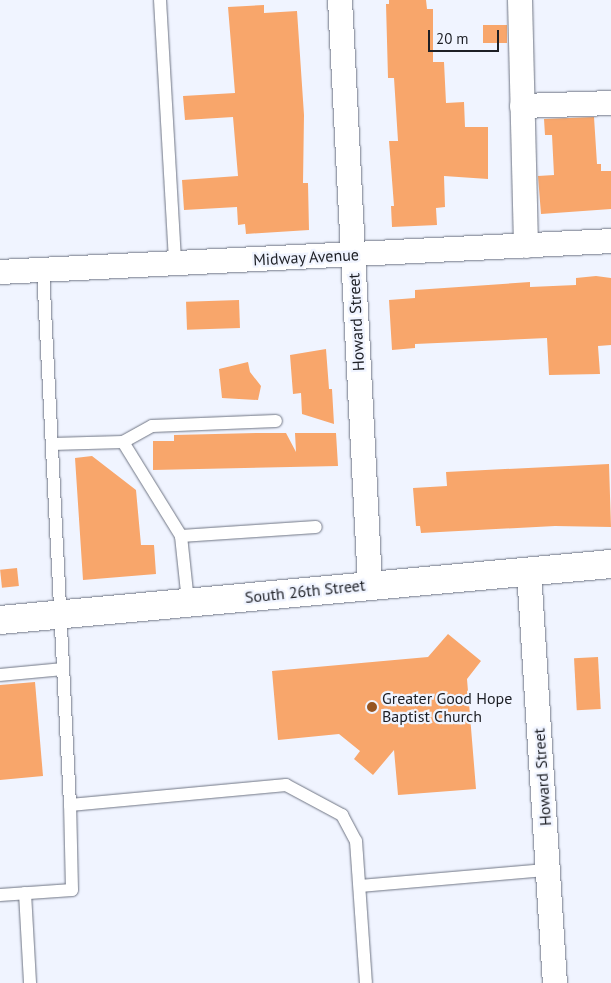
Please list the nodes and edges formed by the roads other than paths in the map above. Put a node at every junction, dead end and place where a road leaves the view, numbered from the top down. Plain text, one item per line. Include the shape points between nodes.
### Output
1 (160, 0) edge
2 (340, 0) edge
3 (520, 0) edge
4 (611, 103) edge
5 (522, 106) junction
6 (611, 241) edge
7 (526, 246) junction
8 (353, 255) junction
9 (175, 264) junction
10 (43, 270) junction
11 (0, 272) edge
12 (276, 421) dead end
13 (123, 442) junction
14 (52, 444) junction
15 (316, 527) dead end
16 (181, 536) junction
17 (611, 564) edge
18 (529, 571) junction
19 (370, 585) junction
20 (188, 602) junction
21 (60, 614) junction
22 (0, 620) edge
23 (63, 669) junction
24 (0, 675) edge
25 (70, 805) junction
26 (548, 870) junction
27 (360, 886) junction
28 (25, 894) junction
29 (0, 895) edge
30 (30, 983) edge
31 (366, 983) edge
32 (555, 983) edge

1 - 9 lane
2 - 8 street, Howard Street
3 - 5 street
4 - 5 street
5 - 7 street
6 - 7 street, Midway Avenue
7 - 8 street, Midway Avenue
8 - 9 street, Midway Avenue
8 - 19 street, Howard Street
9 - 10 street, Midway Avenue
10 - 11 street, Midway Avenue
10 - 14 lane
12 - 13 lane via 152,426
13 - 14 lane
13 - 16 lane
14 - 21 lane
15 - 16 lane
16 - 20 lane
17 - 18 street, South 26th Street
18 - 19 street, South 26th Street
18 - 26 street, Howard Street
19 - 20 street, South 26th Street
20 - 21 street, South 26th Street
21 - 22 street, South 26th Street
21 - 23 lane
23 - 24 lane
23 - 25 lane
25 - 27 lane via 286,784 342,815 356,841
25 - 28 lane via 72,890
26 - 27 lane
26 - 32 street, Howard Street
27 - 31 lane
28 - 29 lane
28 - 30 lane

